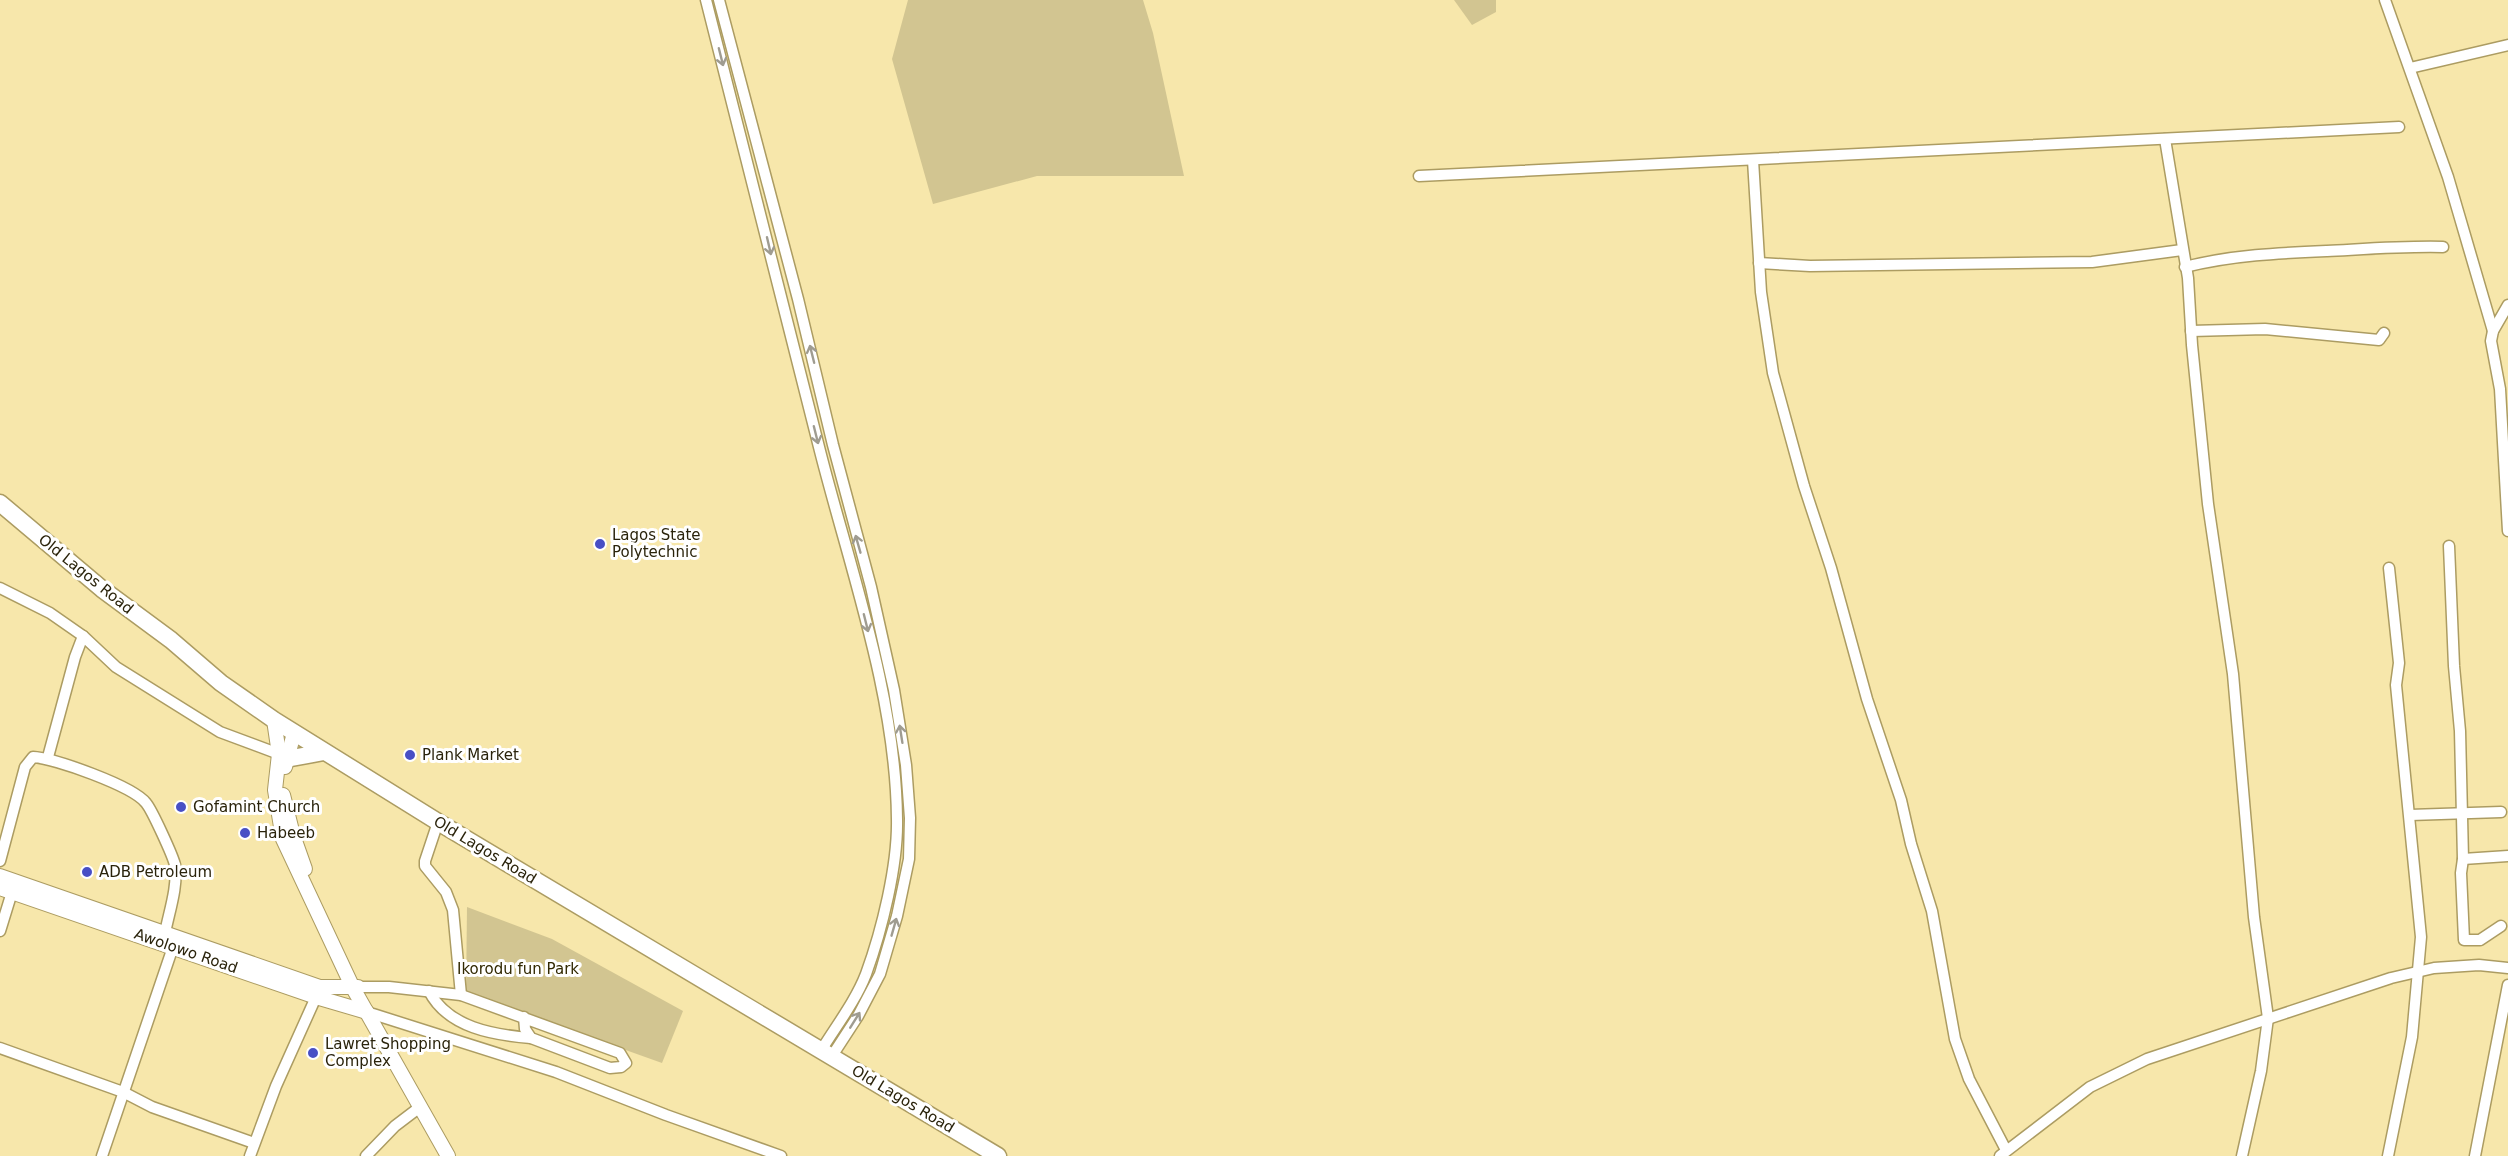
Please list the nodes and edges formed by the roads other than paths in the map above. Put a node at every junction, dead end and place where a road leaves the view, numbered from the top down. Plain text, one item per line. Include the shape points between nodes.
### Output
1 (706, 0) edge
2 (719, 0) edge
3 (2385, 0) edge
4 (2508, 45) edge
5 (2410, 68) junction
6 (2398, 127) dead end
7 (2165, 139) junction
8 (1753, 160) junction
9 (1419, 176) dead end
10 (2443, 246) dead end
11 (2182, 250) junction
12 (1759, 263) junction
13 (2185, 267) junction
14 (2508, 305) edge
15 (2191, 331) junction
16 (2493, 331) junction
17 (2384, 333) dead end
18 (0, 503) edge
19 (2508, 531) edge
20 (2449, 546) dead end
21 (2389, 568) dead end
22 (0, 588) edge
23 (83, 636) junction
24 (274, 720) junction
25 (294, 734) junction
26 (324, 752) junction
27 (283, 756) junction
28 (48, 758) junction
29 (2501, 812) dead end
30 (2462, 813) junction
31 (2410, 814) junction
32 (438, 822) junction
33 (2508, 856) edge
34 (2463, 859) junction
35 (0, 861) edge
36 (0, 876) edge
37 (6, 890) edge
38 (2501, 926) dead end
39 (0, 932) edge
40 (165, 933) junction
41 (173, 947) junction
42 (2508, 968) edge
43 (2418, 972) junction
44 (2508, 985) edge
45 (356, 987) junction
46 (429, 991) junction
47 (461, 995) junction
48 (316, 997) junction
49 (369, 1012) junction
50 (524, 1017) junction
51 (2268, 1018) junction
52 (531, 1038) junction
53 (0, 1048) edge
54 (827, 1053) junction
55 (123, 1092) junction
56 (420, 1107) junction
57 (254, 1143) junction
58 (2003, 1153) edge
59 (102, 1156) edge
60 (250, 1156) edge
61 (366, 1156) edge
62 (448, 1156) edge
63 (458, 1156) edge
64 (781, 1156) edge
65 (998, 1156) edge
66 (2242, 1156) edge
67 (2388, 1156) edge
68 (2475, 1156) edge

1 -> 54 street via 866,622 883,694 893,767 895,859 883,912 865,975
54 -> 2 street via 858,1016 880,974 897,916 909,860 906,765 871,587
3 - 5 street
4 - 5 street
5 - 16 street via 2448,177
6 - 7 street
7 - 8 street
7 - 11 street
8 - 9 street
8 - 12 street
10 - 13 street via 2286,253
11 - 12 street via 2092,262 1810,266
11 - 13 street
12 - 58 street via 1773,373 1932,911 1954,1039
13 - 15 street
14 - 16 street
15 - 17 street via 2265,329 2379,340
15 - 51 street via 2208,504 2233,674 2254,917
16 - 19 street
18 - 24 main road, Old Lagos Road via 102,589
20 - 30 street
21 - 31 street
22 - 23 street via 50,612
23 - 27 street via 116,667 211,727
23 - 28 street
24 - 25 main road, Old Lagos Road
24 - 27 main road
25 - 26 main road, Old Lagos Road
25 - 27 main road
26 - 27 main road
26 - 32 main road, Old Lagos Road
27 - 45 main road via 282,793 293,835
28 - 35 street via 33,757 25,767
28 - 40 street via 100,777 146,802 174,862
29 - 30 street
30 - 31 street
30 - 34 street
31 - 43 street via 2421,937
32 - 47 street via 424,861 446,892 453,910
32 - 54 main road, Old Lagos Road
33 - 34 street
34 - 38 street via 2464,940 2480,940
36 - 40 main road, Awolowo Road
37 - 39 street
37 - 41 main road, Awolowo Road
40 - 45 main road, Awolowo Road via 320,987
41 - 48 main road, Awolowo Road
41 - 55 street
42 - 43 street via 2479,965
43 - 51 street
43 - 67 street via 2412,1038
44 - 68 street
45 - 46 street
45 - 49 main road
46 - 47 street
46 - 52 street via 440,1008 476,1029
47 - 50 street
48 - 49 main road, Awolowo Road
48 - 57 street
49 - 56 main road
49 - 63 main road
49 - 64 street via 556,1072
50 - 52 street
50 - 52 street via 620,1053 626,1063 610,1068
51 - 58 street via 2147,1059 2108,1077
51 - 66 street
53 - 55 street
54 - 65 main road, Old Lagos Road
55 - 57 street via 152,1107
55 - 59 street
56 - 61 street
56 - 62 main road
57 - 60 street

